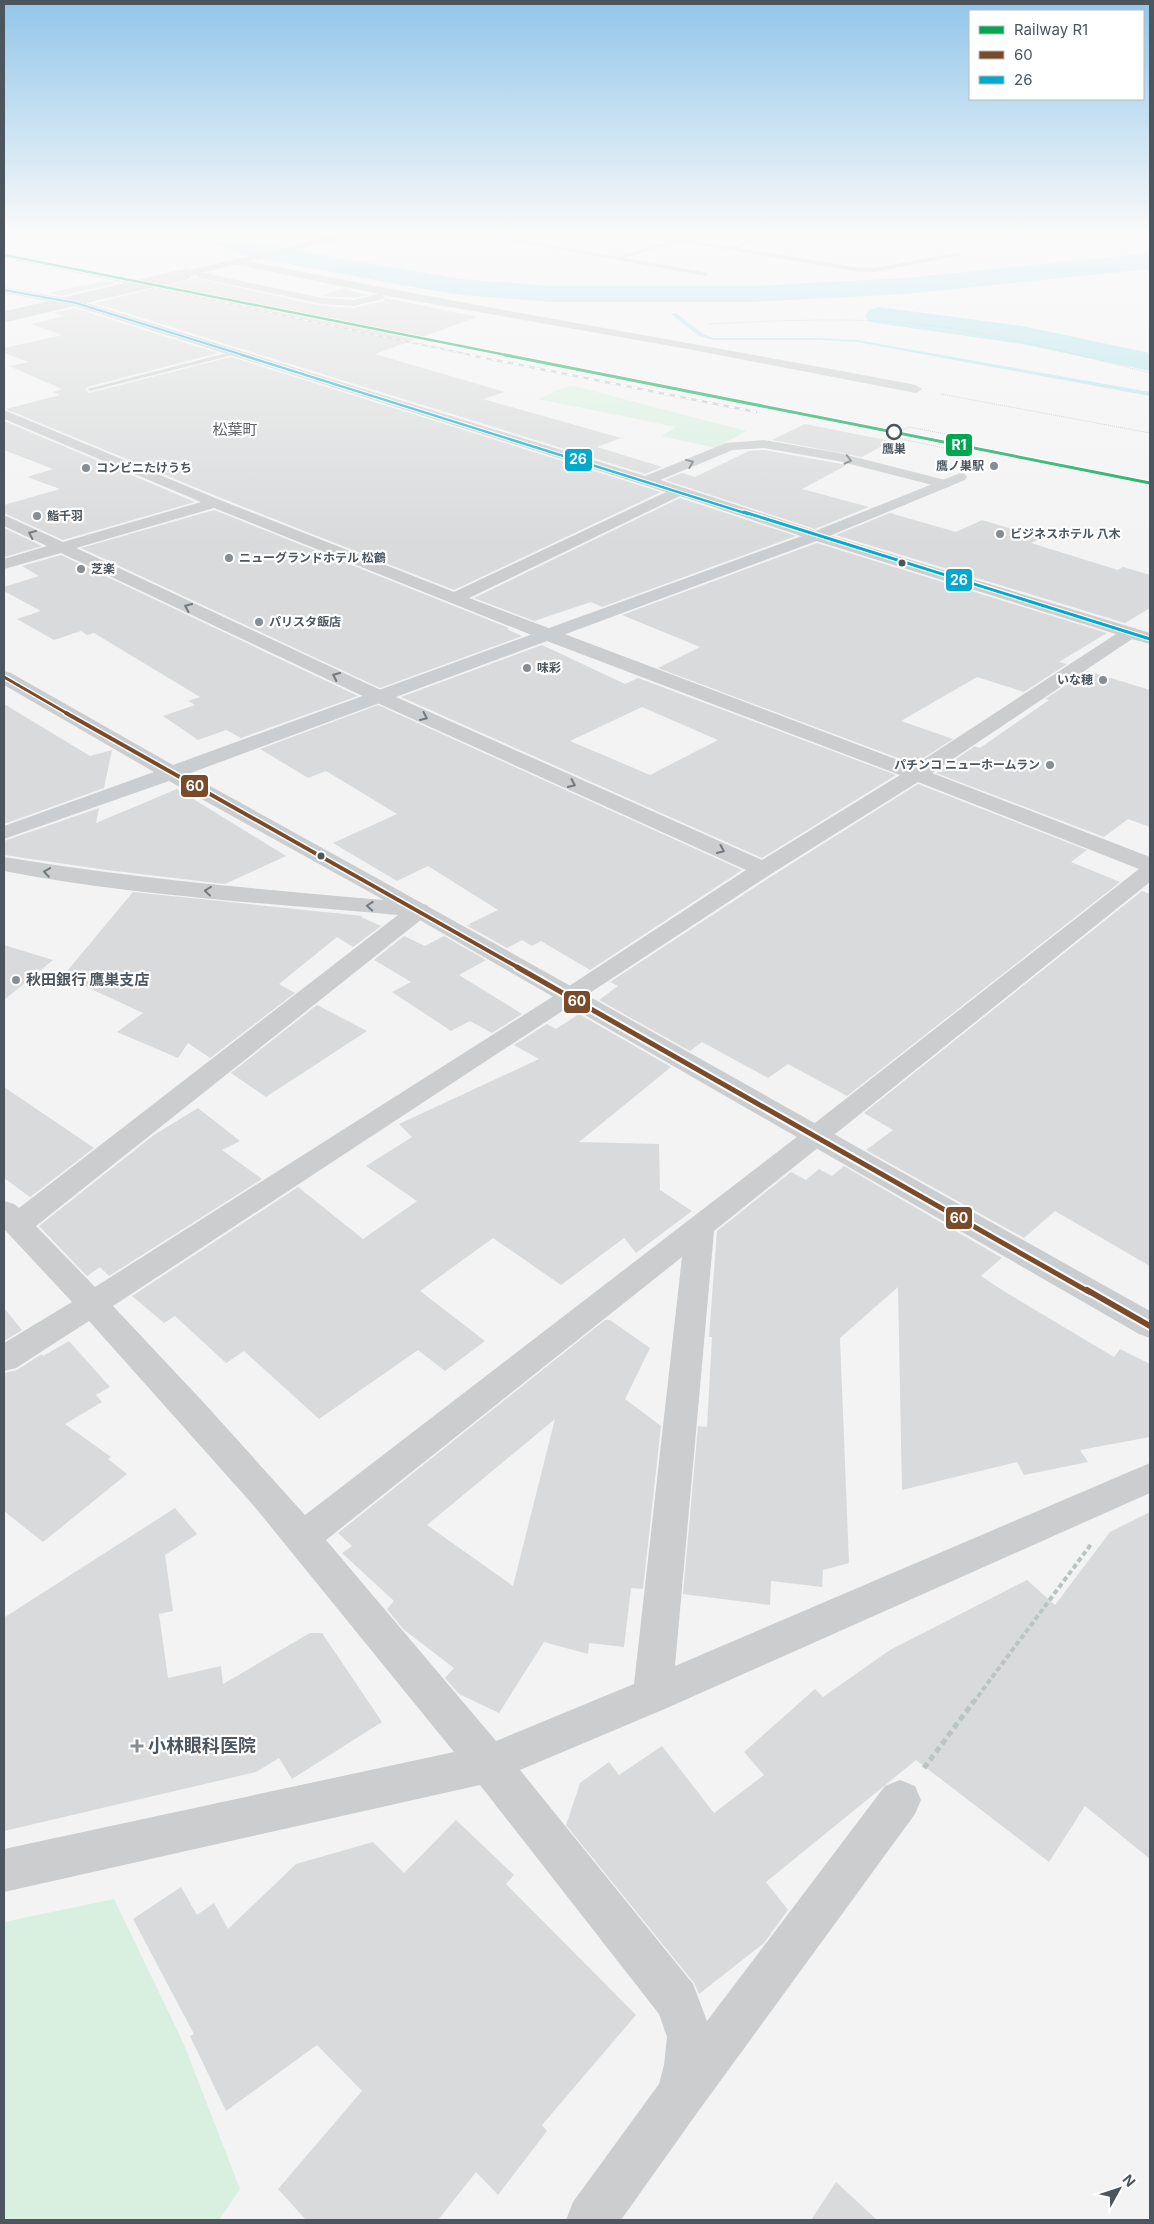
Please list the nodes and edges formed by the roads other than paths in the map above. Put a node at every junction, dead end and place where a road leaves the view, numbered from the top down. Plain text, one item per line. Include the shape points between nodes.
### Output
1 (177, 335) edge
2 (633, 335) edge
3 (235, 353) junction
4 (90, 389) dead end
5 (916, 389) road end
6 (8, 418) edge
7 (645, 481) junction
8 (952, 481) joint
9 (679, 491) junction
10 (215, 503) junction
11 (4, 520) edge
12 (816, 536) junction
13 (60, 547) junction
14 (4, 564) edge
15 (455, 598) junction
16 (544, 634) junction
17 (1140, 636) edge
18 (4, 677) edge
19 (380, 697) junction
20 (172, 774) junction
21 (916, 774) junction
22 (4, 833) edge
23 (4, 864) edge
24 (1150, 865) edge
25 (763, 869) junction
26 (1150, 871) edge
27 (419, 910) junction
28 (569, 997) junction
29 (816, 1136) junction
30 (10, 1218) edge
31 (700, 1226) junction
32 (94, 1303) junction
33 (1150, 1326) edge
34 (4, 1359) edge
35 (1150, 1477) edge
36 (302, 1538) junction
37 (653, 1695) junction
38 (488, 1764) junction
39 (900, 1800) road end
40 (4, 1871) edge
41 (680, 2096) junction
42 (591, 2220) edge

1 - 3 street
2 - 5 street
3 - 4 lane
3 - 7 street
6 - 10 street
7 -> 8 street via 731,446 764,444
7 - 9 street
8 - 12 main road
9 - 12 street
9 - 15 street
10 - 13 street
10 - 15 street
13 -> 11 street
12 - 16 main road
12 - 17 street
13 - 14 street
19 -> 13 street
15 - 16 street
16 - 19 main road
16 - 21 street
17 - 21 street
18 - 20 main road
19 - 20 main road
19 -> 25 street
20 - 22 main road
20 - 27 main road
21 - 24 street
21 - 25 street
27 -> 23 street via 173,888
25 - 28 street
26 - 29 street
27 - 28 main road
27 - 30 street
28 - 29 main road
28 - 32 street
29 - 31 street
29 - 33 main road
30 - 32 street
31 - 36 street
31 - 37 street
32 - 34 street
32 - 36 street
35 - 37 street
36 - 38 street
37 - 38 street
38 - 40 street
38 - 41 street via 677,2000 690,2037 688,2065
39 - 41 street
41 - 42 street

